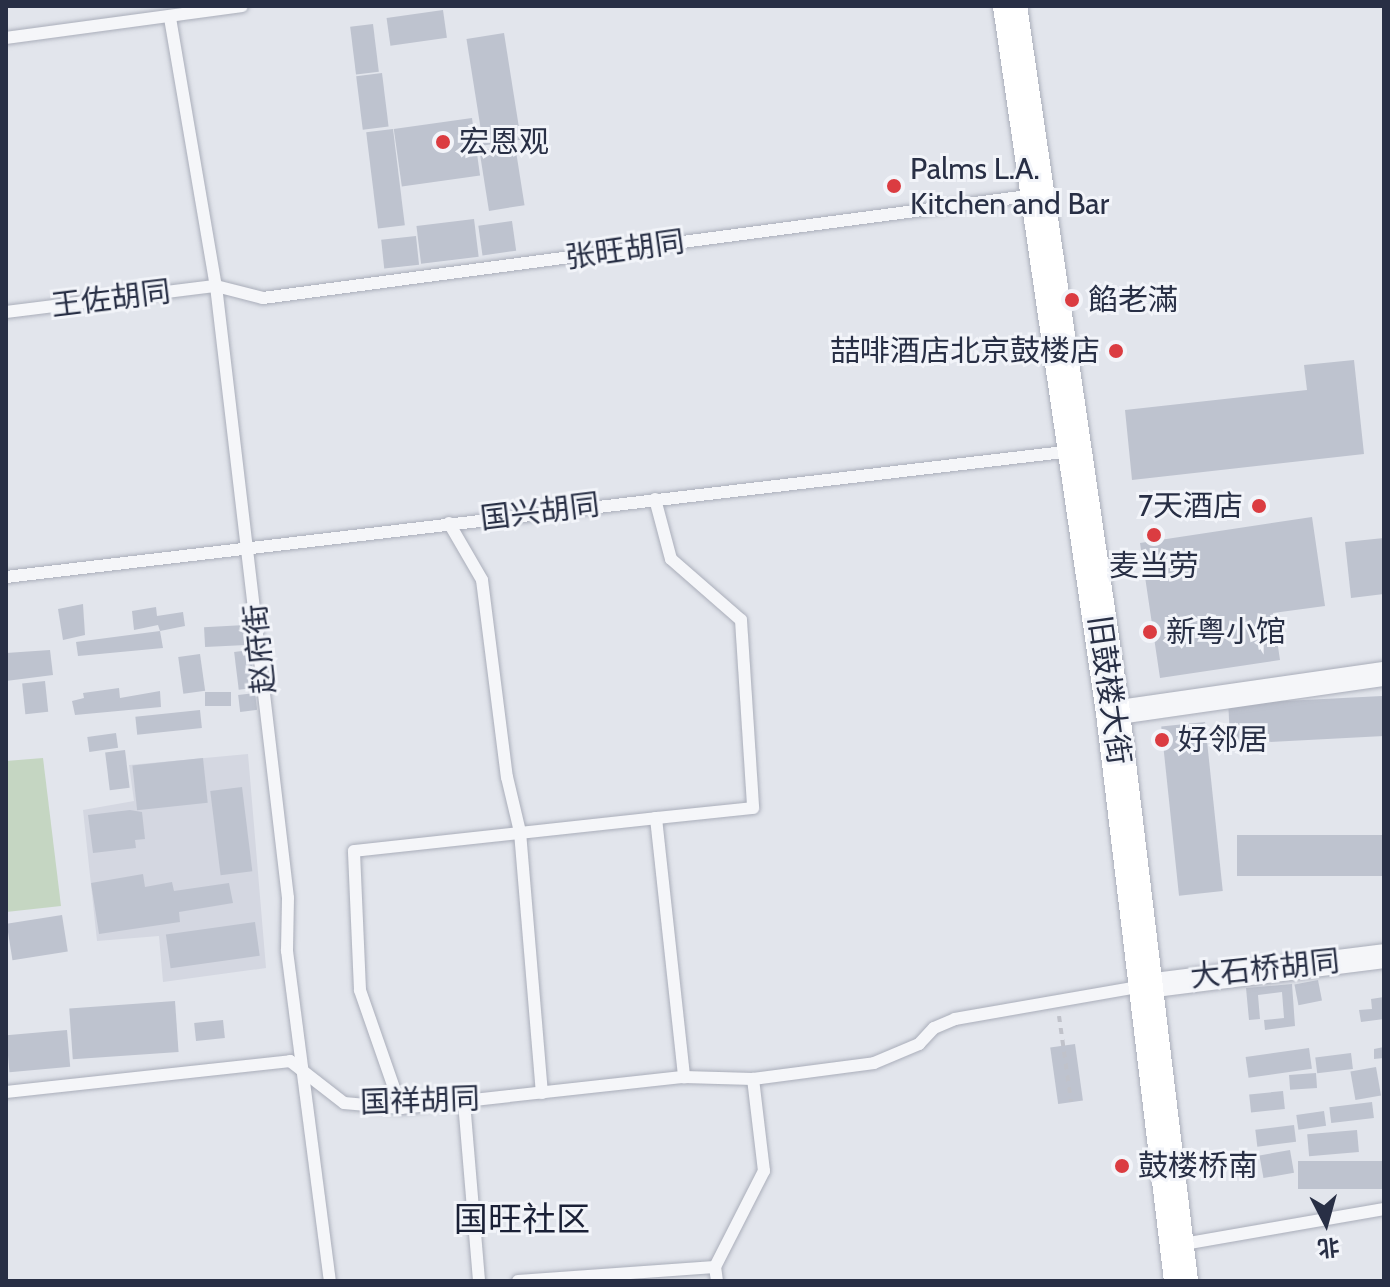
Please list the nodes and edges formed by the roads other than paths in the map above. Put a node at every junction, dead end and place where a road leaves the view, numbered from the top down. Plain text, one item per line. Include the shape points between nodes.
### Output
1 (242, 6) edge
2 (1010, 6) edge
3 (170, 18) junction
4 (6, 38) edge
5 (1035, 195) junction
6 (216, 286) junction
7 (6, 312) edge
8 (1075, 451) junction
9 (655, 499) junction
10 (449, 523) junction
11 (249, 546) junction
12 (6, 577) edge
13 (1384, 674) edge
14 (1113, 713) junction
15 (656, 818) junction
16 (520, 832) junction
17 (1384, 956) edge
18 (1147, 986) junction
19 (307, 1075) junction
20 (684, 1077) junction
21 (753, 1079) junction
22 (6, 1092) edge
23 (542, 1093) junction
24 (464, 1102) junction
25 (401, 1108) junction
26 (1384, 1209) edge
27 (1176, 1245) junction
28 (715, 1267) junction
29 (568, 1278) edge
30 (330, 1281) edge
31 (479, 1281) edge
32 (518, 1281) edge
33 (717, 1281) edge
34 (1181, 1281) edge

1 - 3 lane
2 - 5 main road, 旧鼓楼大街
3 - 4 lane
3 - 6 lane, 赵府街
5 - 6 lane, 张旺胡同 via 263,298
5 - 8 main road, 旧鼓楼大街
6 - 7 lane, 王佐胡同
6 - 11 lane, 赵府街
8 - 9 lane, 国兴胡同
8 - 14 main road, 旧鼓楼大街
9 - 10 lane, 国兴胡同
9 - 15 lane via 671,559 741,620 753,808
10 - 11 lane, 国兴胡同
10 - 16 lane via 482,580 507,777
11 - 12 lane, 国兴胡同
11 - 19 lane, 赵府街 via 288,898 287,951
13 - 14 street
14 - 18 main road, 旧鼓楼大街
15 - 16 lane
15 - 20 lane
16 - 23 lane
16 - 25 lane via 354,851 360,990
17 - 18 street, 大石桥胡同
18 - 21 lane, 国祥胡同 via 955,1019 934,1028 919,1044 874,1063
18 - 27 main road, 旧鼓楼大街
19 - 22 lane, 国祥胡同 via 290,1061
19 - 25 lane, 国祥胡同 via 344,1103
19 - 30 lane, 赵府街
20 - 21 lane, 国祥胡同
20 - 23 lane, 国祥胡同
21 - 28 lane via 764,1171
23 - 24 lane, 国祥胡同
24 - 25 lane, 国祥胡同
24 - 31 lane
26 - 27 lane
27 - 34 main road, 旧鼓楼大街
28 - 29 lane
28 - 33 lane
29 - 32 lane

